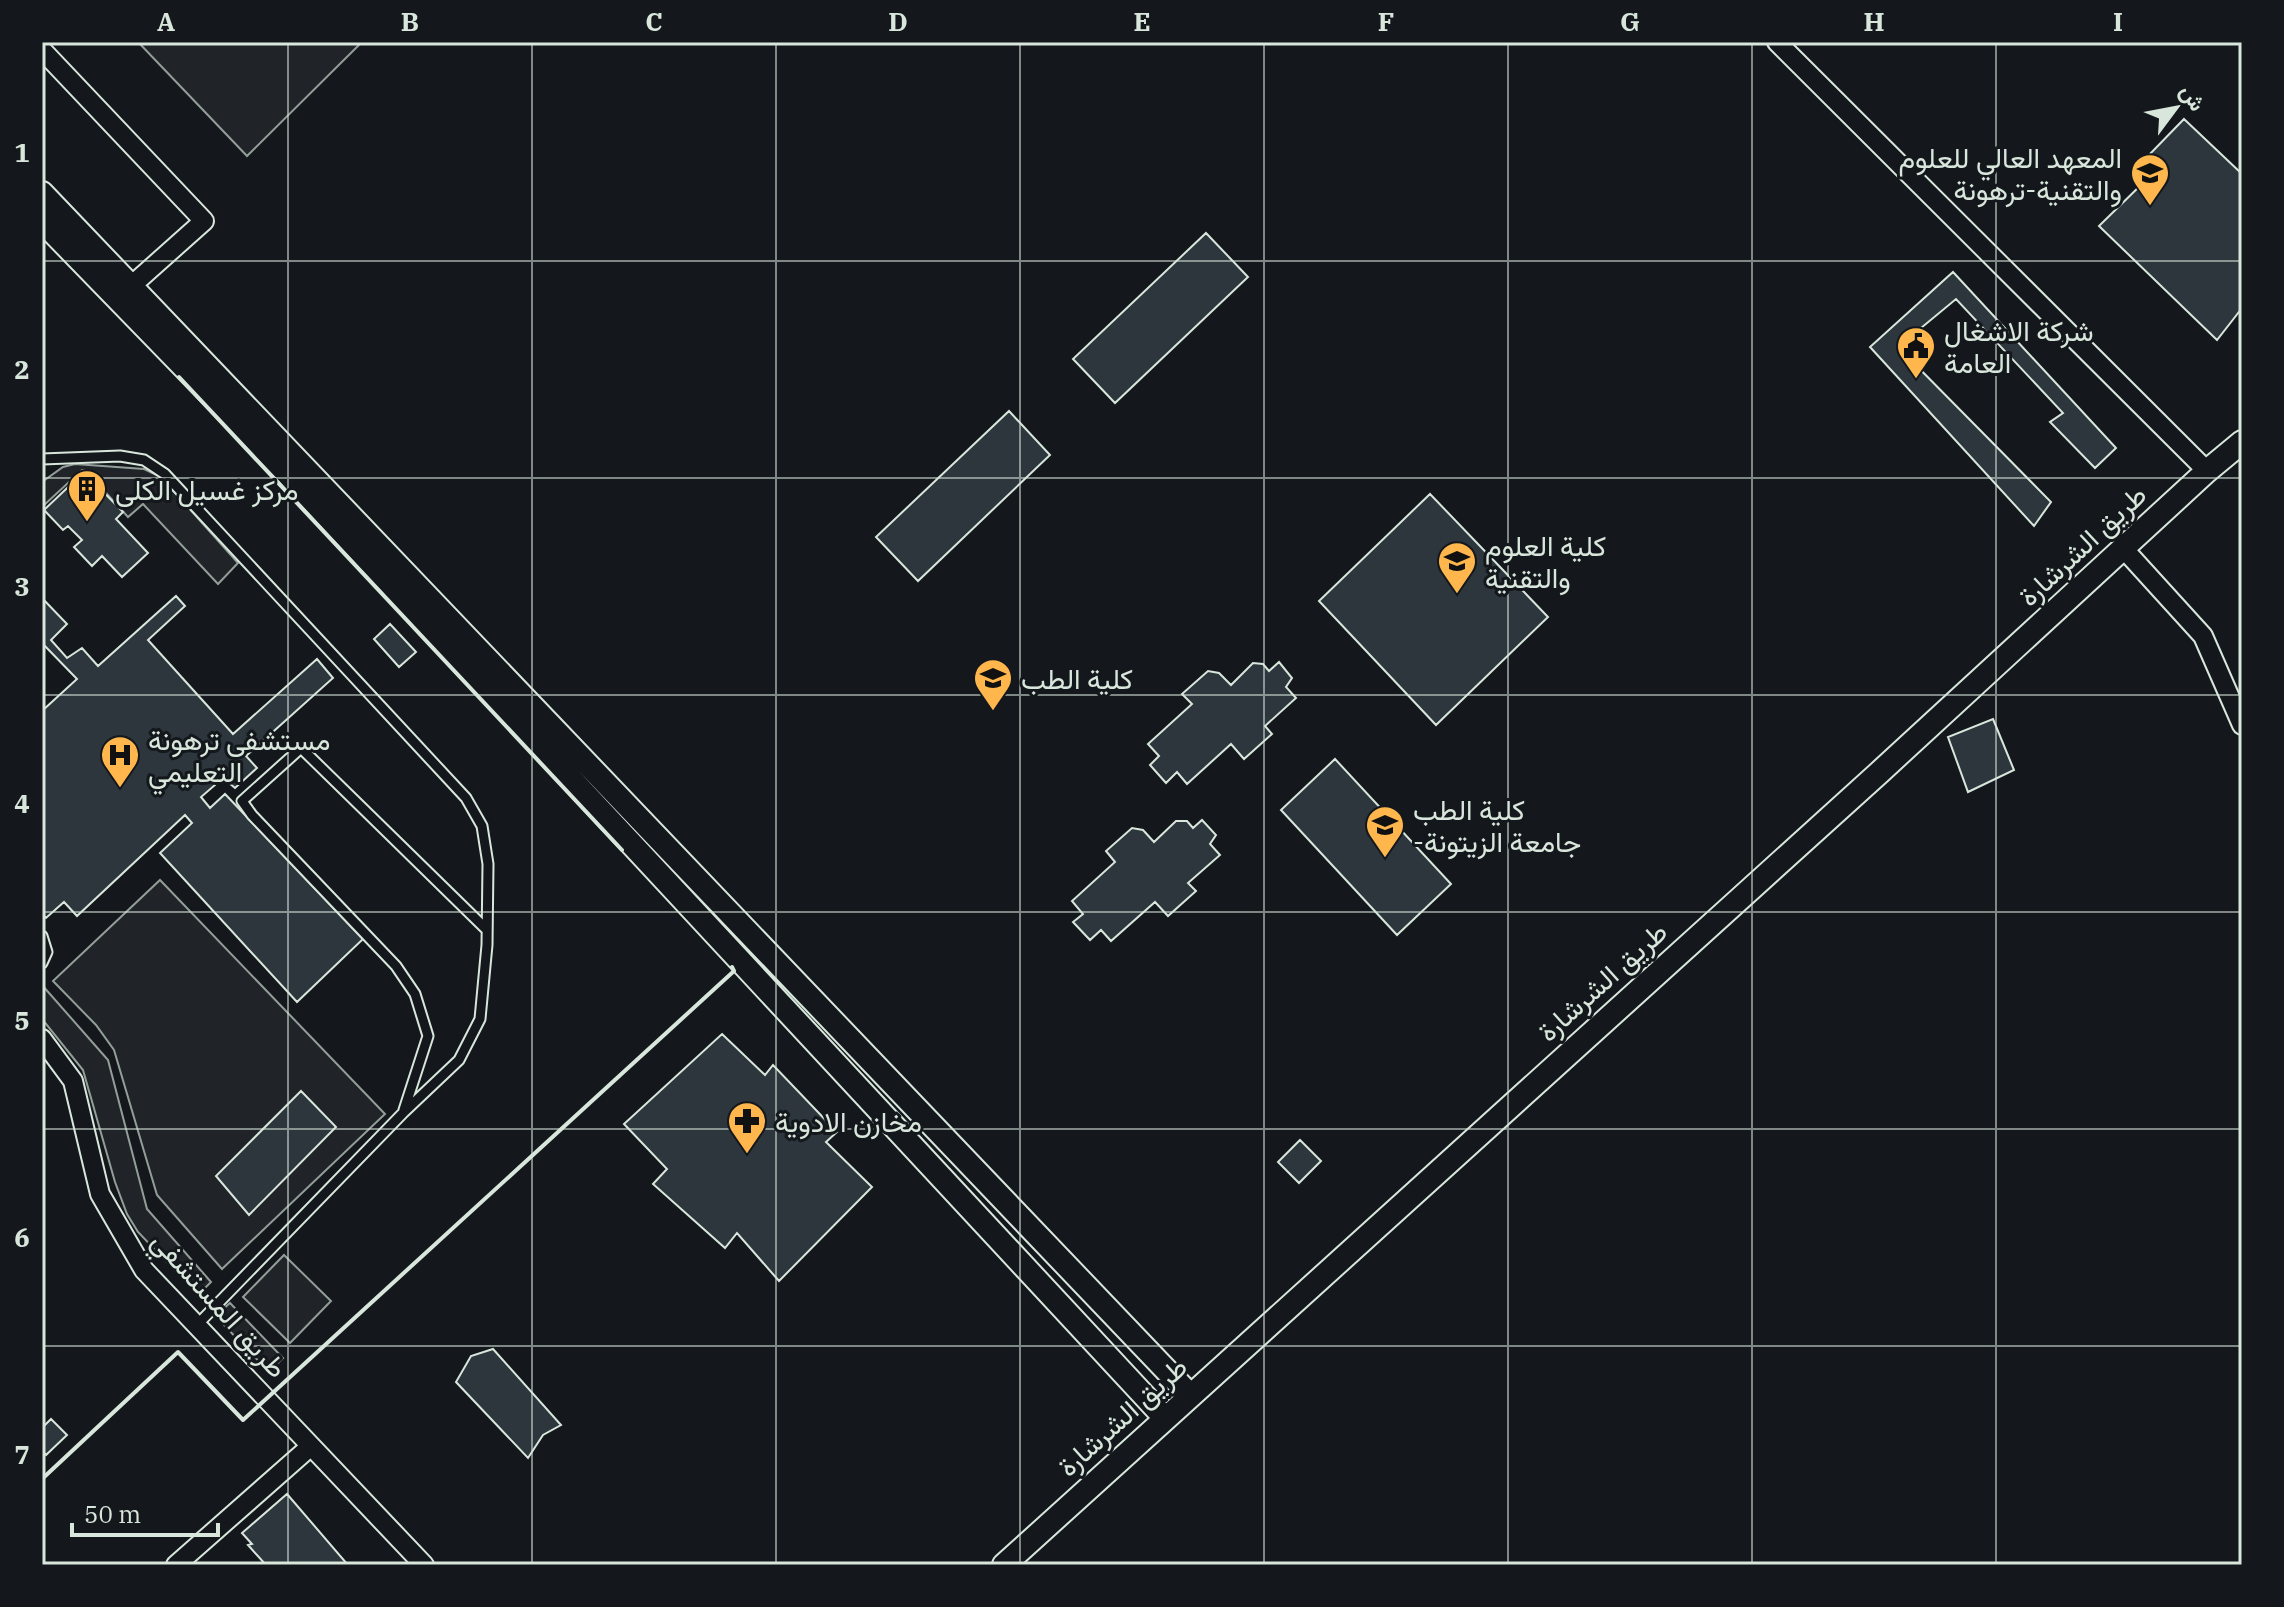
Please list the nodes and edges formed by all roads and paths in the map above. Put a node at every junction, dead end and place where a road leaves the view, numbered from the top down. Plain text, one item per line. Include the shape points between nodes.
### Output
1 (1777, 42) edge
2 (42, 50) edge
3 (42, 193) edge
4 (42, 221) edge
5 (130, 287) junction
6 (2242, 442) edge
7 (42, 459) edge
8 (2207, 471) junction
9 (2123, 548) junction
10 (2242, 725) edge
11 (487, 930) junction
12 (42, 936) edge
13 (42, 963) edge
14 (42, 1039) edge
15 (403, 1113) junction
16 (197, 1325) junction
17 (1190, 1395) junction
18 (1165, 1418) junction
19 (311, 1446) junction
20 (187, 1561) edge
21 (424, 1565) edge
22 (1004, 1565) edge

1 - 8 street
2 - 5 street via 204,221
3 - 5 street
4 - 18 street via 285,471
5 - 17 street
6 - 8 street, طريق الشرشارة
7 - 11 lane via 120,456 144,460 165,474 466,798 482,826 486,851
8 - 9 street, طريق الشرشارة
9 - 10 street via 2203,636
9 - 17 street, طريق الشرشارة
11 - 15 lane via 480,1019 459,1060
11 - 15 lane via 301,748 242,801 396,966 415,994 428,1036
12 - 13 lane via 47,952
14 - 16 street, طريق المستشفي via 73,1081 100,1194 144,1270
15 - 16 lane
16 - 19 street, طريق المستشفي
17 - 18 street, طريق الشرشارة
18 - 22 street, طريق الشرشارة
19 - 20 street
19 - 21 street, طريق المستشفي

